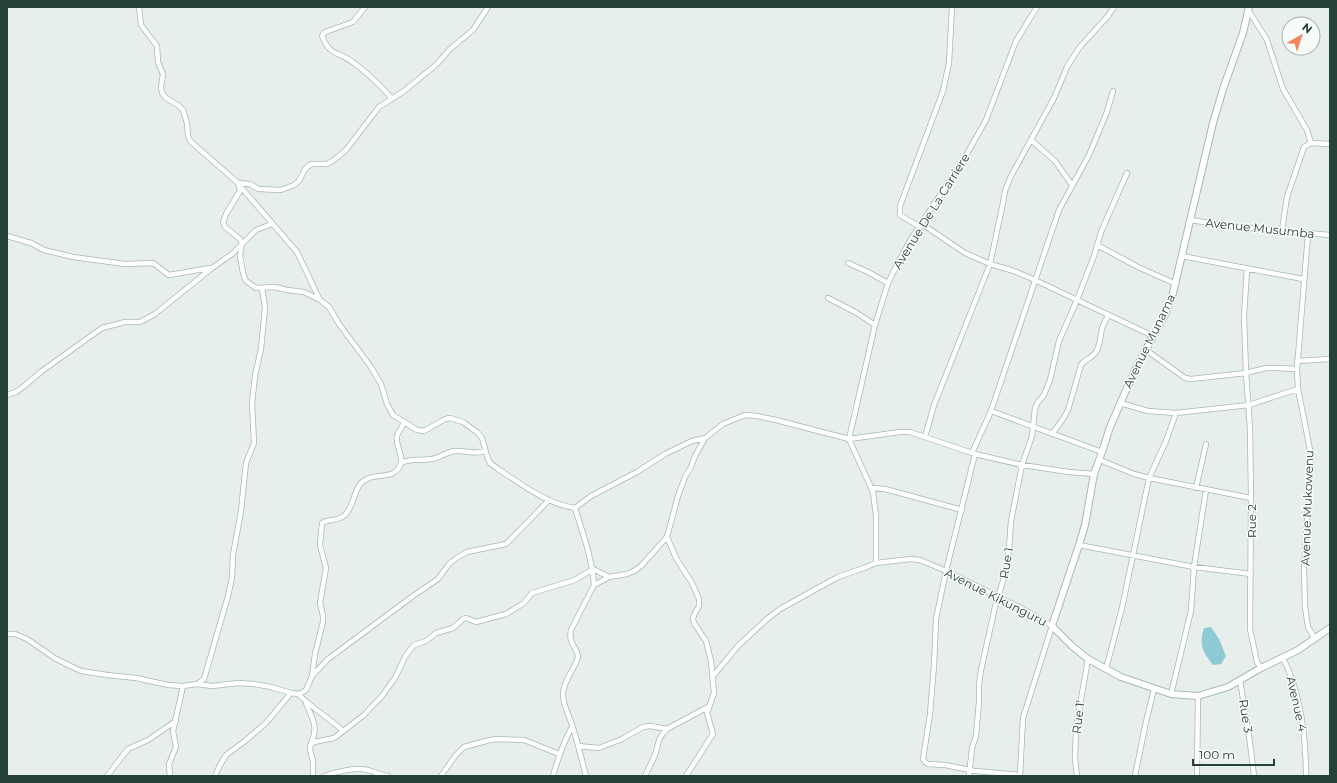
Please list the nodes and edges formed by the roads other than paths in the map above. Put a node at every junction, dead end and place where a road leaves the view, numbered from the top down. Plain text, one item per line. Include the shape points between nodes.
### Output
1 (139, 7) edge
2 (365, 7) edge
3 (488, 7) edge
4 (952, 7) edge
5 (1037, 7) edge
6 (1114, 7) edge
7 (1249, 9) edge
8 (1113, 91) dead end
9 (392, 99) junction
10 (1031, 140) junction
11 (1311, 143) junction
12 (1330, 144) edge
13 (1127, 173) dead end
14 (238, 183) junction
15 (1072, 185) junction
16 (1190, 220) junction
17 (272, 224) junction
18 (921, 226) junction
19 (1282, 230) junction
20 (1308, 234) junction
21 (1330, 235) edge
22 (7, 236) edge
23 (242, 244) junction
24 (1097, 245) junction
25 (1182, 256) junction
26 (848, 263) dead end
27 (990, 264) junction
28 (212, 268) junction
29 (1246, 269) junction
30 (1303, 279) junction
31 (1035, 280) junction
32 (888, 283) junction
33 (1176, 284) junction
34 (262, 288) junction
35 (828, 298) dead end
36 (320, 300) junction
37 (1077, 300) junction
38 (1109, 315) junction
39 (875, 325) junction
40 (1153, 336) junction
41 (1146, 350) junction
42 (1330, 359) edge
43 (1297, 361) junction
44 (1297, 369) junction
45 (1246, 373) junction
46 (1298, 389) junction
47 (7, 395) edge
48 (1120, 404) junction
49 (1249, 405) junction
50 (991, 411) junction
51 (1176, 413) junction
52 (404, 423) junction
53 (1033, 427) junction
54 (1052, 434) junction
55 (926, 436) junction
56 (704, 438) junction
57 (849, 439) junction
58 (1206, 444) dead end
59 (485, 451) junction
60 (1102, 452) junction
61 (974, 453) junction
62 (1100, 460) junction
63 (401, 463) junction
64 (1022, 465) junction
65 (1094, 474) junction
66 (1149, 478) junction
67 (872, 488) junction
68 (1196, 488) junction
69 (1206, 490) junction
70 (1251, 498) junction
71 (549, 500) junction
72 (575, 508) junction
73 (962, 510) junction
74 (667, 537) junction
75 (1079, 545) junction
76 (1132, 556) junction
77 (876, 563) junction
78 (1194, 567) junction
79 (593, 569) junction
80 (946, 571) junction
81 (1250, 574) junction
82 (609, 576) junction
83 (594, 585) junction
84 (998, 596) junction
85 (1052, 626) junction
86 (1330, 628) edge
87 (7, 634) edge
88 (1315, 638) junction
89 (1283, 658) junction
90 (1088, 659) junction
91 (1261, 668) junction
92 (1106, 669) junction
93 (312, 676) junction
94 (713, 676) junction
95 (1240, 680) junction
96 (197, 684) junction
97 (183, 686) junction
98 (1154, 689) junction
99 (291, 693) junction
100 (298, 694) junction
101 (1171, 694) junction
102 (1198, 696) junction
103 (305, 701) junction
104 (708, 708) junction
105 (176, 721) junction
106 (572, 727) junction
107 (667, 729) junction
108 (343, 731) junction
109 (310, 746) junction
110 (578, 746) junction
111 (560, 754) junction
112 (970, 770) junction
113 (1020, 775) edge
114 (107, 776) edge
115 (170, 776) edge
116 (215, 776) edge
117 (313, 776) edge
118 (324, 776) edge
119 (388, 776) edge
120 (440, 776) edge
121 (553, 776) edge
122 (586, 776) edge
123 (645, 776) edge
124 (686, 776) edge
125 (969, 776) edge
126 (1077, 776) edge
127 (1135, 776) edge
128 (1197, 776) edge
129 (1254, 776) edge
130 (1306, 776) edge

1 - 14 street via 141,25 158,46 158,62 163,74 162,93 182,110 190,141
2 - 9 street via 353,22 328,31 322,36 331,51 354,63
3 - 9 street via 473,30 437,64
4 - 18 street via 949,56 943,91 900,206 900,215
5 - 18 street, Avenue De La Carriere via 1016,41 986,120
6 - 10 street via 1079,48 1067,67 1054,98
7 - 11 street via 1267,40 1283,89 1307,130
7 - 16 street, Avenue Munama via 1213,123
8 - 15 street via 1089,155
9 - 14 street via 379,107 346,150 327,164 311,164 300,181 294,185 281,190 270,190
10 - 15 street via 1055,161
10 - 27 street via 1018,160 1004,191
11 - 12 street
11 - 19 street via 1304,147 1301,153 1287,197
13 - 24 street, Rue 1
14 - 17 street
14 - 23 street via 240,191 223,222
15 - 31 street via 1059,210
16 - 19 street, Avenue Musumba
16 - 25 street, Avenue Munama
17 - 23 street via 256,230
17 - 36 street via 297,252
18 - 27 street via 965,253
18 - 32 street, Avenue De La Carriere
19 - 20 street, Avenue Musumba
20 - 21 street, Avenue Musumba
20 - 30 street, Avenue Mukowenu
22 - 28 street via 44,250 73,257 125,264 153,263 169,275
23 - 28 street
23 - 34 street via 240,256 246,281 256,288
24 - 33 street
24 - 37 street, Rue 1
25 - 29 street
25 - 33 street, Avenue Munama
26 - 32 street
27 - 31 street
27 - 55 street via 934,405
28 - 47 street via 155,314 140,322 125,322 102,328 16,392
29 - 30 street
29 - 45 street, Rue 2
30 - 43 street, Avenue Mukowenu
31 - 37 street
31 - 50 street
32 - 39 street, Avenue De La Carriere
33 - 40 street, Avenue Munama via 1166,312
34 - 36 street via 275,287 304,292
34 - 96 street via 265,308 252,403 254,443 246,463 228,596 204,679
35 - 39 street
36 - 52 street via 330,308 371,368 381,384 393,415
37 - 38 street
37 - 53 street, Rue 1 via 1058,341 1050,380 1044,395 1036,405
38 - 40 street
38 - 54 street via 1100,330 1096,351 1081,365 1064,419
39 - 57 street, Avenue De La Carriere
40 - 41 street, Avenue Munama
41 - 45 street via 1185,378
41 - 48 street, Avenue Munama
42 - 43 street
43 - 44 street, Avenue Mukowenu
44 - 45 street via 1277,368
44 - 46 street, Avenue Mukowenu
45 - 49 street, Rue 2
46 - 49 street
46 - 88 street, Avenue Mukowenu via 1311,455 1304,568 1308,627
48 - 51 street via 1148,411
48 - 60 street, Avenue Munama
49 - 51 street
49 - 70 street, Rue 2
50 - 53 street
50 - 61 street
51 - 66 street
52 - 59 street via 424,431 445,419 456,419 478,433
52 - 63 street via 397,436
53 - 54 street
53 - 64 street, Rue 1
54 - 60 street
55 - 57 street via 900,432
55 - 61 street
56 - 57 street via 723,424 745,415 776,420
56 - 72 street via 666,454 591,496
56 - 74 street via 685,477
57 - 67 street
58 - 68 street
59 - 63 street via 453,451 432,460 407,460
59 - 71 street via 490,463
60 - 62 street, Avenue Munama
61 - 64 street
61 - 73 street
62 - 65 street, Avenue Munama
62 - 66 street
63 - 93 street via 396,472 388,476 363,481 346,515 322,523 320,545 326,568 320,603 323,622
64 - 65 street
64 - 84 street, Rue 1 via 1011,521 1006,571
65 - 75 street, Avenue Munama
66 - 68 street
66 - 76 street
67 - 73 street via 885,489
67 - 77 street via 876,516
68 - 69 street
69 - 70 street
69 - 78 street
70 - 81 street, Rue 2
71 - 72 street
71 - 93 street via 506,544 466,552 458,557 438,579 338,651
72 - 79 street
73 - 80 street
74 - 82 street via 634,571
74 - 94 street via 699,599 699,606 693,619 706,640
75 - 76 street
75 - 85 street, Avenue Munama
76 - 78 street
76 - 92 street
77 - 80 street, Avenue Kikunguru via 920,560
77 - 94 street, Avenue Kikunguru via 838,576 780,609 738,646
78 - 81 street
78 - 101 street via 1191,611
79 - 82 street
79 - 83 street
79 - 108 street via 575,580 532,592 524,603 506,614 476,622 463,619 453,628 436,633 414,646 382,696 364,715
80 - 84 street, Avenue Kikunguru
80 - 112 street via 936,619 930,714 923,759 928,764
81 - 91 street, Rue 2 via 1250,629 1257,662
82 - 83 street
83 - 106 street via 573,624 570,636 578,656 563,693
84 - 85 street, Avenue Kikunguru
84 - 112 street, Rue 1 via 978,684 976,736
85 - 90 street, Avenue Kikunguru
85 - 113 street via 1023,718
86 - 88 street, Avenue Kikunguru
87 - 97 street via 27,639 56,659 81,670
88 - 89 street, Avenue Kikunguru
89 - 91 street, Avenue Kikunguru
89 - 130 street, Avenue 4 via 1299,704 1305,742
90 - 92 street, Avenue Kikunguru
90 - 126 street, Rue 1' via 1076,728
91 - 95 street, Avenue Kikunguru
92 - 98 street, Avenue Kikunguru
93 - 100 street via 306,690
94 - 104 street via 714,693
95 - 102 street, Avenue Kikunguru via 1228,687
95 - 129 street, Rue 3
96 - 97 street
96 - 99 street via 254,684
97 - 105 street
98 - 101 street, Avenue Kikunguru
98 - 127 street
99 - 100 street
99 - 116 street via 266,723 226,755
100 - 103 street
101 - 102 street, Avenue Kikunguru
102 - 128 street
103 - 108 street
103 - 109 street via 315,728
104 - 107 street
104 - 124 street via 713,734
105 - 114 street via 148,740 128,749
105 - 115 street via 173,734 176,747 169,764
106 - 110 street
106 - 111 street
107 - 110 street via 643,727 599,748
107 - 123 street via 657,742 655,754
108 - 109 street via 334,738 314,742
109 - 117 street
110 - 122 street
111 - 120 street via 524,740 491,740 464,747
111 - 121 street
112 - 113 street
112 - 125 street, Rue 1
118 - 119 street via 354,769

